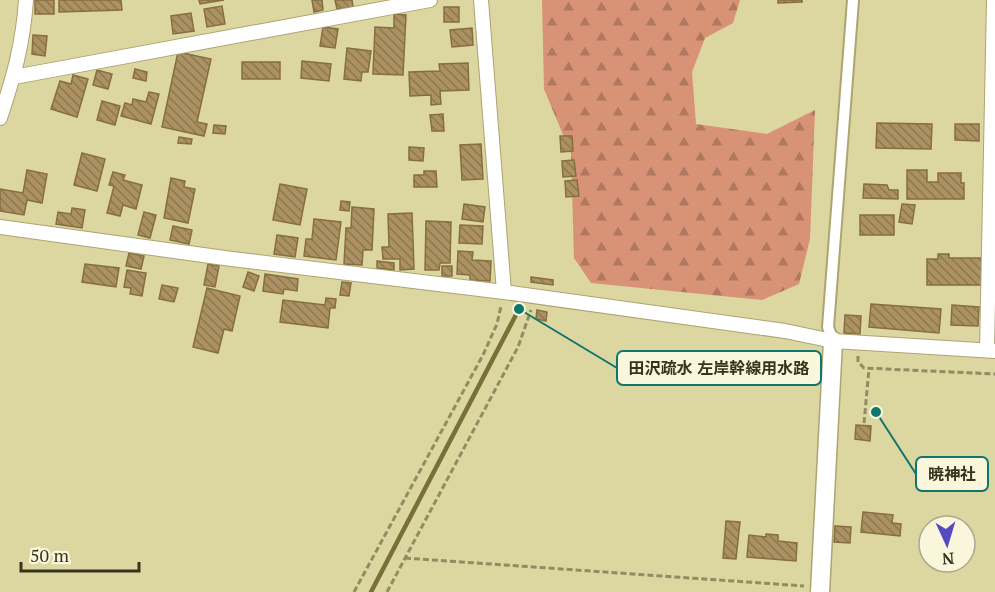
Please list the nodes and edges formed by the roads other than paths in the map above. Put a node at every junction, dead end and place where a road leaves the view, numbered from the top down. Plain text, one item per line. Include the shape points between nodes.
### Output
1 (26, 0) edge
2 (430, 0) edge
3 (481, 0) edge
4 (853, 0) edge
5 (994, 0) edge
6 (14, 77) junction
7 (0, 118) edge
8 (0, 227) edge
9 (504, 292) junction
10 (833, 341) junction
11 (991, 350) edge
12 (820, 590) edge

1 - 6 street via 24,33
2 - 6 street
3 - 9 street
4 - 10 street via 828,327
5 - 11 street
6 - 7 street
8 - 9 street
9 - 10 street
10 - 11 street
10 - 12 street

